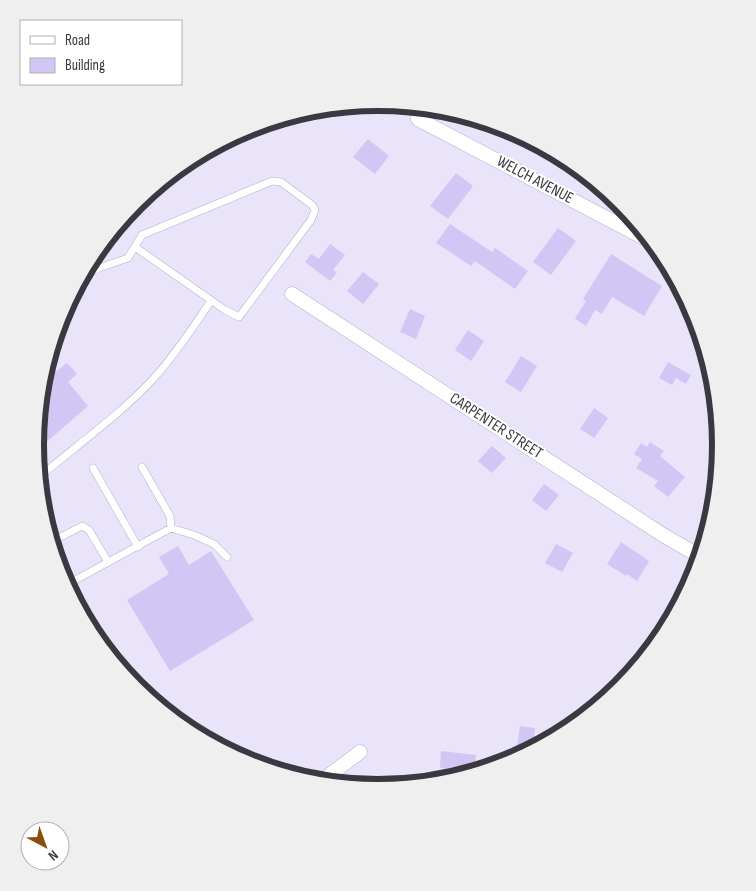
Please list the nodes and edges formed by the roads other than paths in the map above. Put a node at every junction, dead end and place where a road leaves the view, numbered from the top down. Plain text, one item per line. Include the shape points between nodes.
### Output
1 (418, 120) dead end
2 (636, 234) edge
3 (135, 247) junction
4 (93, 271) edge
5 (292, 294) dead end
6 (211, 301) junction
7 (142, 467) dead end
8 (92, 468) dead end
9 (45, 472) edge
10 (172, 528) junction
11 (57, 539) edge
12 (138, 546) junction
13 (695, 553) edge
14 (227, 556) dead end
15 (108, 562) junction
16 (73, 581) edge
17 (360, 752) dead end
18 (329, 776) edge

1 - 2 street, WELCH AVENUE
3 - 4 lane via 128,258
3 - 6 lane
3 - 6 lane via 142,235 272,181 282,182 312,205 315,210 311,220 239,317
5 - 13 street, CARPENTER STREET
6 - 9 lane via 155,377
7 - 10 lane via 170,516
8 - 12 lane
10 - 12 lane
10 - 14 lane via 214,544
11 - 15 lane via 82,526 89,530
12 - 15 lane
15 - 16 lane
17 - 18 street

